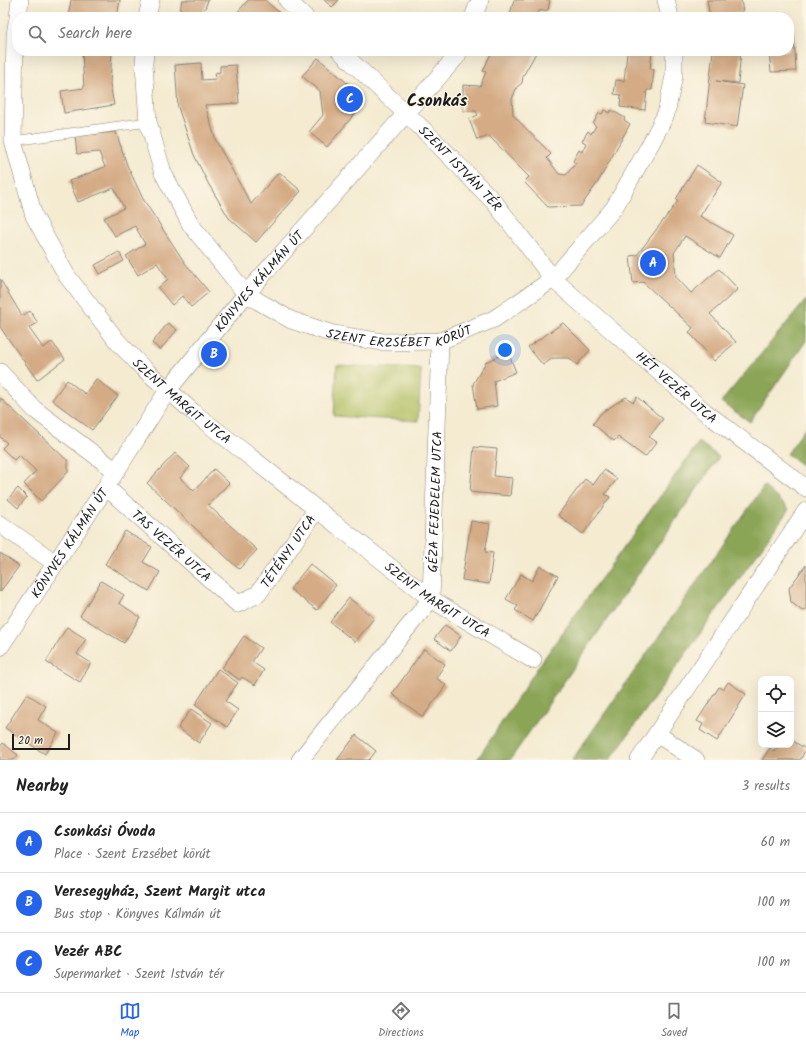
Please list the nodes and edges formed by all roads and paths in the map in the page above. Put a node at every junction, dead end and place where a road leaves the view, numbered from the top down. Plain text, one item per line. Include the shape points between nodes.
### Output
1 (20, 0) edge
2 (151, 0) edge
3 (287, 0) edge
4 (480, 0) edge
5 (666, 0) edge
6 (19, 12) edge
7 (148, 12) edge
8 (300, 12) edge
9 (475, 12) edge
10 (669, 12) edge
11 (13, 56) edge
12 (145, 56) edge
13 (345, 56) edge
14 (457, 56) edge
15 (674, 56) edge
16 (406, 114) junction
17 (148, 122) junction
18 (6, 142) edge
19 (552, 279) junction
20 (246, 294) junction
21 (440, 341) junction
22 (0, 372) edge
23 (168, 390) junction
24 (116, 471) junction
25 (106, 487) junction
26 (806, 488) edge
27 (316, 510) junction
28 (806, 511) edge
29 (0, 524) edge
30 (55, 563) junction
31 (431, 599) junction
32 (238, 604) joint
33 (0, 647) edge
34 (533, 660) dead end
35 (657, 734) junction
36 (300, 760) edge
37 (639, 760) edge
38 (696, 760) edge

1 - 6 street
2 - 7 street
3 - 8 street
4 - 9 street
5 - 10 street
11 - 18 street, SZENT MARGIT UTCA
12 - 17 street, SZENT ERZSÉBET KÖRÚT
13 - 16 street, SZENT ISTVÁN TÉR
14 - 16 street, KÖNYVES KÁLMÁN ÚT
15 - 19 street, SZENT ERZSÉBET KÖRÚT via 674,76 666,114 651,142 614,208
16 - 19 street, SZENT ISTVÁN TÉR via 495,203
16 - 20 street, KÖNYVES KÁLMÁN ÚT
17 - 18 lane
17 - 20 street, SZENT ERZSÉBET KÖRÚT via 163,173 191,225
18 - 23 street, SZENT MARGIT UTCA via 34,216 67,276 118,342
19 - 21 street, SZENT ERZSÉBET KÖRÚT via 494,319
19 - 26 street, HÉT VEZÉR UTCA via 705,412
20 - 21 street, SZENT ERZSÉBET KÖRÚT via 291,320 334,334 383,342
20 - 23 street, KÖNYVES KÁLMÁN ÚT
21 - 31 street, GÉZA FEJEDELEM UTCA
22 - 24 street via 34,409
23 - 24 street, KÖNYVES KÁLMÁN ÚT
23 - 27 street, SZENT MARGIT UTCA
24 - 25 street, KÖNYVES KÁLMÁN ÚT
25 - 30 street, KÖNYVES KÁLMÁN ÚT
25 - 32 street, TAS VEZÉR UTCA
27 - 31 street, SZENT MARGIT UTCA
27 - 32 street, TÉTÉNYI UTCA via 258,594
28 - 35 street
29 - 30 street
30 - 33 street, KÖNYVES KÁLMÁN ÚT
31 - 34 street, SZENT MARGIT UTCA
31 - 36 street
35 - 37 street
35 - 38 street

